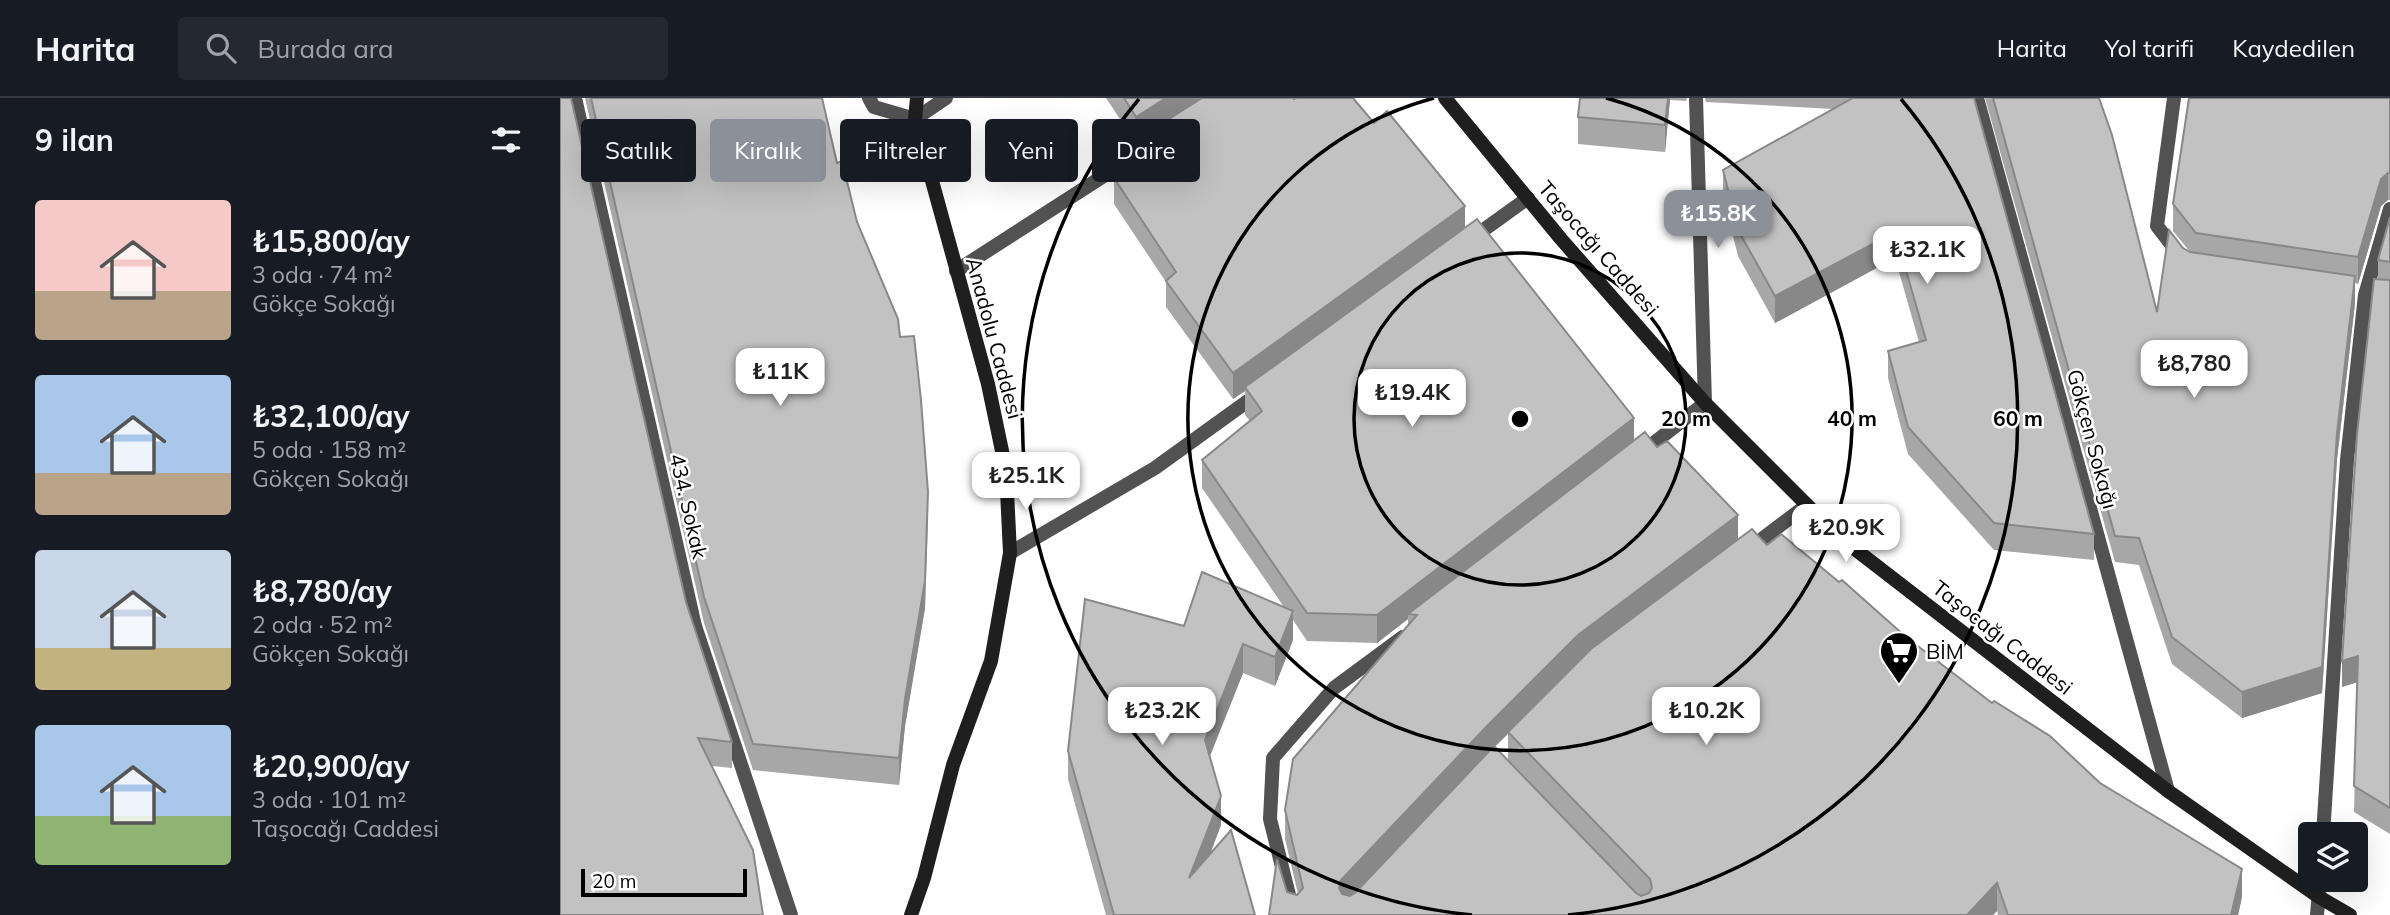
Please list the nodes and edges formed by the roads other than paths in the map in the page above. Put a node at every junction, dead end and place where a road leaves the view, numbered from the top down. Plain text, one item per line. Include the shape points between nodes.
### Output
1 (575, 98) edge
2 (869, 98) edge
3 (917, 98) edge
4 (946, 98) edge
5 (1696, 98) edge
6 (1978, 98) edge
7 (2174, 98) edge
8 (1447, 99) edge
9 (915, 119) junction
10 (932, 182) edge
11 (1094, 182) edge
12 (1528, 198) junction
13 (2390, 209) edge
14 (1460, 247) edge
15 (2191, 269) edge
16 (956, 271) junction
17 (1268, 386) edge
18 (1705, 403) junction
19 (1628, 463) edge
20 (1807, 505) junction
21 (1010, 554) junction
22 (1730, 563) edge
23 (1419, 625) edge
24 (2168, 791) junction
25 (2324, 822) edge
26 (2319, 892) edge
27 (2319, 897) junction
28 (791, 915) edge
29 (911, 915) edge
30 (1294, 915) edge
31 (2317, 915) edge
32 (2350, 915) edge

1 - 28 street, 434. Sokak via 695,626
2 - 9 street via 874,107
3 - 9 main road, Anadolu Caddesi
4 - 9 street
5 - 18 street
6 - 24 street, Gökçen Sokağı
7 - 15 street via 2157,226
8 - 12 main road, Taşocağı Caddesi
10 - 16 main road, Anadolu Caddesi
11 - 16 street
12 - 14 street
12 - 18 main road, Taşocağı Caddesi
13 - 25 street via 2365,295 2347,460
16 - 21 main road, Anadolu Caddesi via 1006,470
17 - 21 street via 1155,468
18 - 19 street
18 - 20 main road, Taşocağı Caddesi
20 - 22 street
20 - 24 main road, Taşocağı Caddesi via 1838,536
21 - 29 main road, Anadolu Caddesi via 991,661 953,765
23 - 30 street via 1334,688 1273,758 1270,819
24 - 27 main road, Taşocağı Caddesi
26 - 27 street
27 - 31 street
27 - 32 main road, Taşocağı Caddesi

